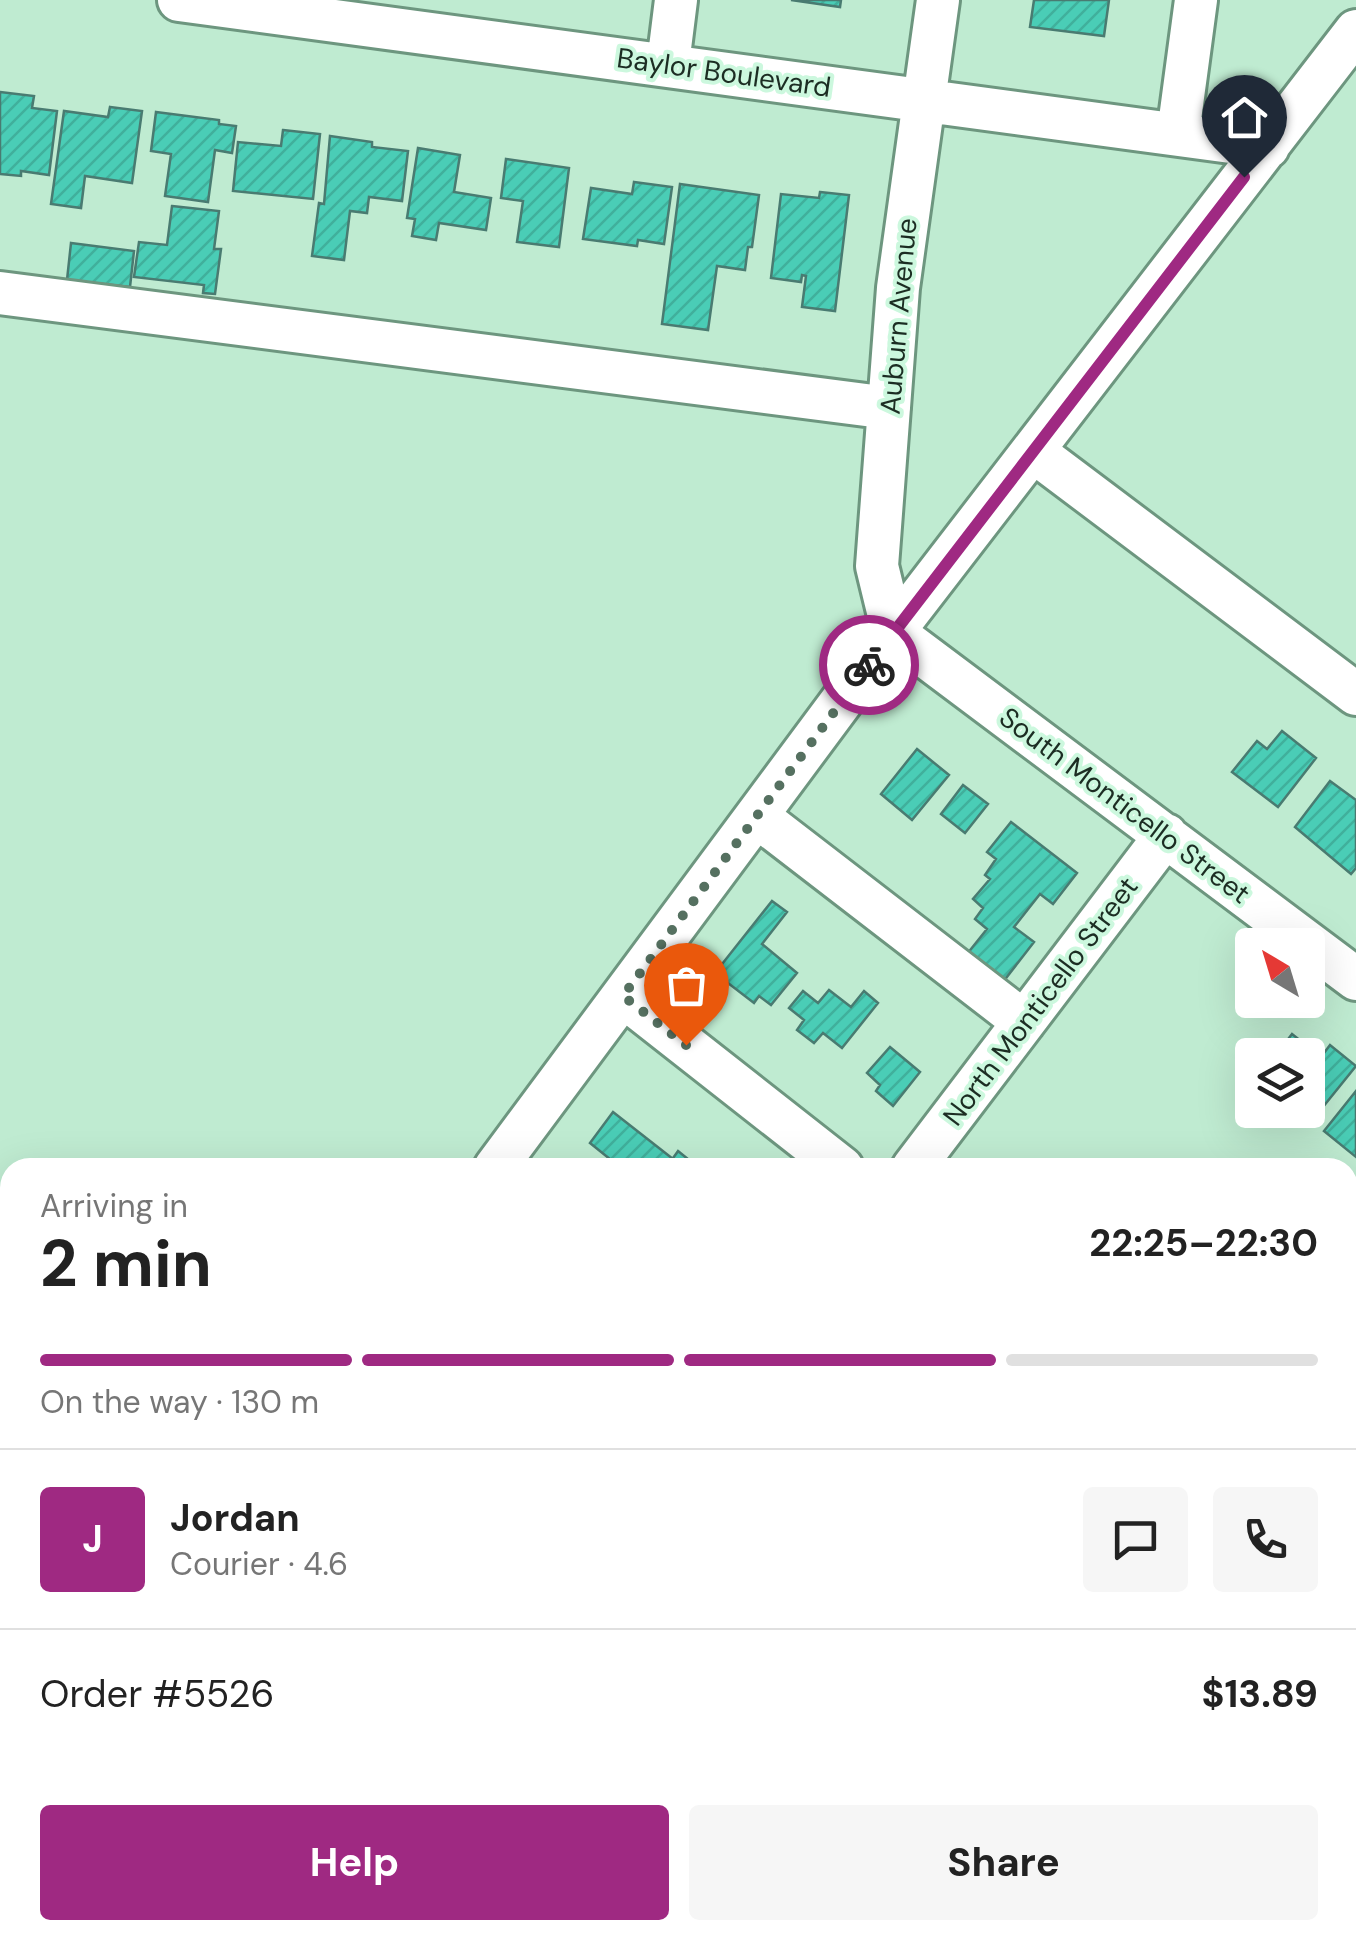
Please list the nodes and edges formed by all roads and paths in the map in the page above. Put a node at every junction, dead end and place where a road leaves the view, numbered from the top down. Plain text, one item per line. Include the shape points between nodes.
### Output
1 (179, 0) edge
2 (676, 0) edge
3 (938, 0) edge
4 (1196, 0) edge
5 (418, 15) edge
6 (1356, 31) edge
7 (668, 64) junction
8 (922, 98) junction
9 (1178, 134) junction
10 (1268, 147) junction
11 (0, 293) edge
12 (889, 408) junction
13 (1033, 451) junction
14 (894, 632) junction
15 (1356, 694) edge
16 (758, 817) junction
17 (1166, 835) junction
18 (1356, 980) edge
19 (623, 996) junction
20 (1024, 1022) junction
21 (502, 1158) edge
22 (829, 1158) edge
23 (922, 1158) edge

1 - 5 street, Baylor Boulevard
2 - 7 street
3 - 8 street, Auburn Avenue
4 - 9 street
5 - 7 street, Baylor Boulevard
6 - 10 street
7 - 8 street, Baylor Boulevard
8 - 9 street, Baylor Boulevard
8 - 12 street, Auburn Avenue
9 - 10 street, Baylor Boulevard
10 - 13 street
11 - 12 street
12 - 14 street, Auburn Avenue via 877,566
13 - 14 street
13 - 15 street
14 - 16 street
14 - 17 street, South Monticello Street
16 - 19 street
16 - 20 street
17 - 18 street, South Monticello Street
17 - 20 street, North Monticello Street
19 - 21 street
19 - 22 street
20 - 23 street, North Monticello Street

